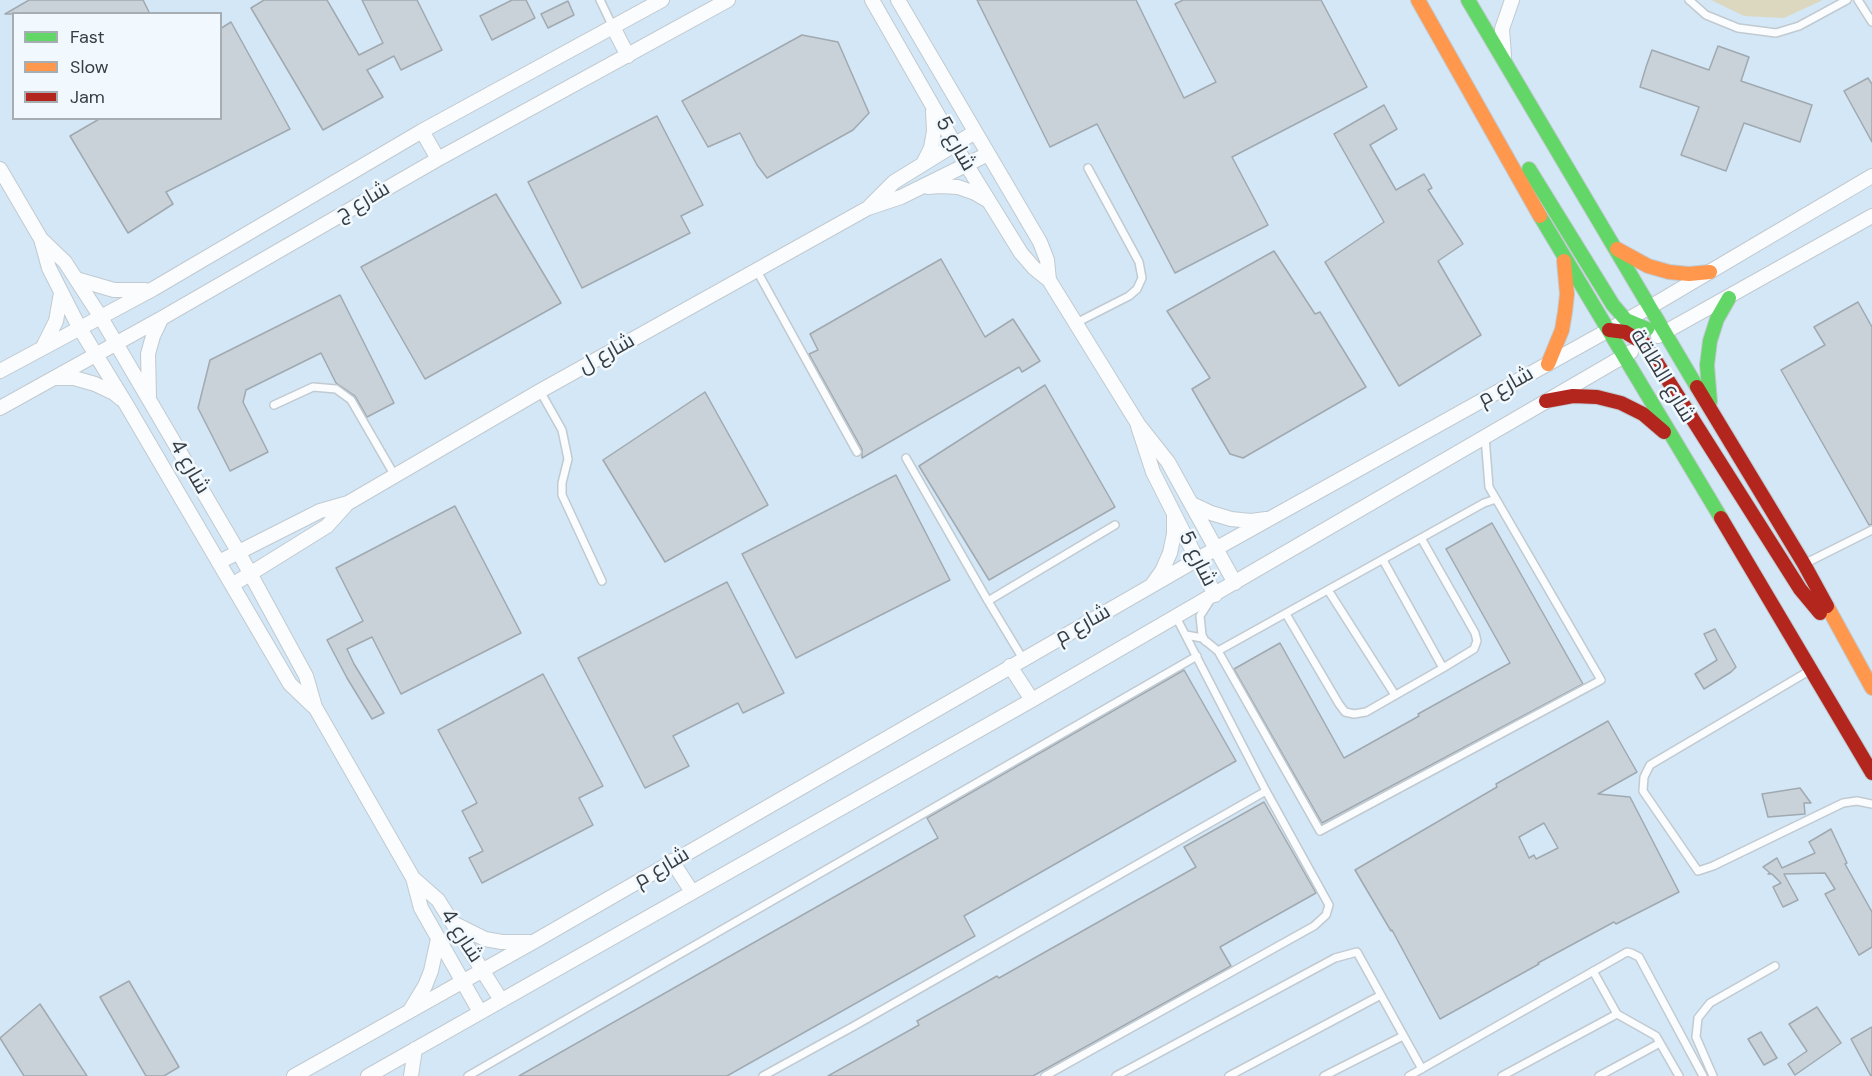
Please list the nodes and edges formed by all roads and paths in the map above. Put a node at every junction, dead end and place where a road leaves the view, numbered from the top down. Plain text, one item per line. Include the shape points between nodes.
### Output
1 (600, 0) edge
2 (662, 0) edge
3 (728, 0) edge
4 (872, 0) edge
5 (898, 0) edge
6 (1418, 0) edge
7 (1468, 0) edge
8 (1512, 0) edge
9 (1689, 0) edge
10 (1847, 0) edge
11 (1858, 0) edge
12 (1872, 22) edge
13 (613, 27) junction
14 (628, 56) junction
15 (1504, 61) junction
16 (1473, 94) junction
17 (929, 98) junction
18 (422, 131) junction
19 (975, 132) junction
20 (954, 144) junction
21 (988, 154) junction
22 (438, 159) junction
23 (923, 163) junction
24 (966, 164) junction
25 (1088, 168) dead end
26 (0, 169) edge
27 (1872, 176) edge
28 (923, 187) junction
29 (990, 201) junction
30 (868, 208) junction
31 (1872, 216) edge
32 (41, 239) junction
33 (1612, 245) junction
34 (1564, 257) junction
35 (756, 271) junction
36 (1710, 272) junction
37 (76, 279) junction
38 (1049, 280) junction
39 (153, 289) junction
40 (61, 293) junction
41 (1729, 298) junction
42 (1650, 307) junction
43 (100, 316) junction
44 (162, 318) junction
45 (1626, 320) junction
46 (1076, 323) junction
47 (79, 327) junction
48 (1609, 330) junction
49 (1665, 332) junction
50 (117, 343) junction
51 (1645, 344) junction
52 (44, 346) junction
53 (96, 355) junction
54 (1625, 356) junction
55 (1548, 364) junction
56 (0, 371) edge
57 (53, 378) junction
58 (540, 391) junction
59 (149, 398) junction
60 (1546, 401) junction
61 (126, 404) junction
62 (274, 405) dead end
63 (0, 408) edge
64 (1712, 412) junction
65 (1137, 424) junction
66 (1485, 437) junction
67 (1678, 446) junction
68 (857, 452) dead end
69 (906, 458) dead end
70 (395, 476) junction
71 (1496, 499) junction
72 (348, 503) junction
73 (1192, 504) junction
74 (1174, 514) junction
75 (1271, 518) junction
76 (1115, 525) dead end
77 (1872, 530) edge
78 (1421, 538) junction
79 (1217, 548) junction
80 (239, 553) junction
81 (1197, 560) junction
82 (1383, 560) junction
83 (219, 562) junction
84 (1804, 564) junction
85 (251, 575) junction
86 (602, 581) dead end
87 (1235, 583) junction
88 (232, 585) junction
89 (1151, 588) junction
90 (1328, 590) junction
91 (1215, 595) junction
92 (988, 601) junction
93 (1286, 614) junction
94 (1176, 617) junction
95 (1186, 634) junction
96 (1206, 641) junction
97 (1218, 651) junction
98 (1850, 651) junction
99 (1197, 656) junction
100 (1023, 659) junction
101 (1010, 666) junction
102 (1443, 668) junction
103 (1811, 670) junction
104 (1870, 681) edge
105 (1395, 695) junction
106 (1032, 700) junction
107 (315, 707) junction
108 (1872, 773) edge
109 (1266, 791) junction
110 (1872, 804) edge
111 (672, 861) junction
112 (413, 878) junction
113 (692, 892) junction
114 (455, 924) junction
115 (438, 939) junction
116 (535, 941) junction
117 (1775, 966) dead end
118 (483, 969) junction
119 (1593, 971) junction
120 (462, 981) junction
121 (1381, 995) junction
122 (501, 1000) junction
123 (480, 1012) junction
124 (408, 1013) junction
125 (1617, 1014) junction
126 (1403, 1036) junction
127 (1660, 1043) junction
128 (415, 1049) junction
129 (1422, 1069) junction
130 (294, 1076) edge
131 (368, 1076) edge
132 (411, 1076) edge
133 (468, 1076) edge
134 (763, 1076) edge
135 (1045, 1076) edge
136 (1116, 1076) edge
137 (1229, 1076) edge
138 (1324, 1076) edge
139 (1409, 1076) edge
140 (1502, 1076) edge
141 (1599, 1076) edge
142 (1679, 1076) edge
143 (1703, 1076) edge
144 (1713, 1076) edge

1 - 13 lane
2 - 13 street, شارع ج
3 - 14 street, شارع ج
4 - 17 street, شارع 5
5 - 19 street, شارع 5
6 - 16 main road, شارع الطاقة
7 - 15 main road, شارع الطاقة
8 - 15 street via 1502,29
9 - 10 lane via 1706,15 1738,28 1776,33 1799,26
11 - 12 lane
13 - 14 street
13 - 18 street, شارع ج
14 - 22 street, شارع ج
15 - 33 main road, شارع الطاقة
16 - 34 main road, شارع الطاقة
16 - 45 main road via 1536,178
17 - 20 street, شارع 5
17 - 23 street via 934,131
18 - 22 street
18 - 39 street, شارع ج
19 - 20 street, شارع ل
19 - 21 street, شارع 5
20 - 23 street, شارع ل
20 - 24 street, شارع 5
21 - 24 street, شارع ل
21 - 38 street, شارع 5 via 1040,242
22 - 44 street, شارع ج
23 - 30 street, شارع ل via 894,182
24 - 28 street, شارع ل
24 - 29 street, شارع 5
25 - 46 lane via 1139,262 1142,278 1129,296
26 - 32 street, شارع 4
27 - 36 street, شارع م
28 - 29 street via 958,188
28 - 30 street, شارع ل
29 - 38 street, شارع 5 via 1022,253
30 - 35 street, شارع ل
31 - 41 street, شارع م
32 - 37 street, شارع 4
32 - 40 street, شارع 4
33 - 36 main road via 1639,262 1669,272
33 - 42 main road, شارع الطاقة
34 - 48 main road, شارع الطاقة
34 - 55 main road via 1566,312
35 - 58 street, شارع ل
35 - 68 lane
36 - 42 street, شارع م
37 - 39 street via 114,290
37 - 43 street, شارع 4
38 - 46 street, شارع 5
39 - 43 street, شارع ج
40 - 47 street, شارع 4
40 - 52 street via 56,321
41 - 49 street, شارع م
41 - 64 main road via 1710,341 1707,388
42 - 45 street, شارع م
42 - 49 main road, شارع الطاقة
43 - 47 street, شارع ج
43 - 50 street, شارع 4
44 - 50 street, شارع ج
44 - 59 street via 148,354
45 - 48 street, شارع م
45 - 49 main road via 1648,330
46 - 65 street, شارع 5
47 - 52 street, شارع ج
47 - 53 street, شارع 4
48 - 51 main road via 1625,332
48 - 54 main road, شارع الطاقة
48 - 55 street, شارع م
49 - 51 street, شارع م
49 - 64 main road, شارع الطاقة
50 - 53 street, شارع ج
50 - 59 street, شارع 4
51 - 54 street, شارع م
51 - 98 main road via 1800,589
52 - 56 street, شارع ج
53 - 57 street, شارع ج
53 - 61 street, شارع 4
54 - 60 street, شارع م
54 - 67 main road, شارع الطاقة
55 - 75 street, شارع م
57 - 61 street via 95,384
57 - 63 street, شارع ج
58 - 70 street, شارع ل
58 - 86 lane via 562,430 568,459 562,495
59 - 80 street, شارع 4
60 - 66 street, شارع م
60 - 67 main road via 1581,396 1621,403 1643,414
61 - 83 street, شارع 4
62 - 70 lane via 313,387 336,389 351,400
64 - 84 main road, شارع الطاقة
65 - 73 street, شارع 5 via 1161,452
65 - 74 street, شارع 5
66 - 71 lane via 1489,487
66 - 87 street, شارع م
67 - 103 main road, شارع الطاقة
69 - 92 lane
70 - 72 street, شارع ل
71 - 78 lane
71 - 97 lane via 1601,680 1320,831
72 - 80 street, شارع ل via 320,511
72 - 85 street, شارع ل via 327,526
73 - 75 street via 1230,519
73 - 79 street, شارع 5
74 - 81 street, شارع 5
74 - 89 street via 1170,553
75 - 79 street, شارع م
76 - 92 lane
77 - 84 lane
78 - 82 lane
78 - 102 lane via 1477,641 1474,649
79 - 81 street, شارع م
79 - 87 street, شارع 5
80 - 83 street, شارع ل
80 - 85 street, شارع 4
81 - 89 street, شارع م
81 - 91 street, شارع 5
82 - 90 lane
82 - 102 lane
83 - 88 street, شارع 4
84 - 98 main road, شارع الطاقة
85 - 88 street, شارع ل
85 - 107 street, شارع 4 via 306,676
87 - 91 street, شارع م
88 - 107 street, شارع 4 via 290,684
89 - 100 street, شارع م
90 - 93 lane
90 - 105 lane
91 - 94 street, شارع م
91 - 96 lane via 1200,616
92 - 100 lane
93 - 97 lane
93 - 105 lane via 1345,712 1366,712
94 - 95 lane
94 - 106 street, شارع م
95 - 96 lane
95 - 99 lane
96 - 97 lane
98 - 104 main road, شارع الطاقة
99 - 109 lane
99 - 133 lane
100 - 101 street, شارع م
101 - 106 street
101 - 111 street, شارع م
102 - 105 lane
103 - 108 main road, شارع الطاقة
103 - 110 lane via 1650,765 1643,792 1698,871 1843,803
106 - 113 street, شارع م
107 - 112 street, شارع 4
109 - 134 lane
109 - 135 lane via 1325,895 1329,905 1326,915 1314,926
111 - 113 street
111 - 116 street, شارع م
112 - 114 street, شارع 4 via 438,900
112 - 115 street, شارع 4 via 421,908
113 - 122 street, شارع م
114 - 116 street via 485,939
114 - 118 street, شارع 4
115 - 120 street, شارع 4
115 - 124 street via 428,979
116 - 118 street, شارع م
117 - 144 lane via 1710,1003 1698,1018 1696,1037
118 - 120 street, شارع م
118 - 122 street, شارع 4
119 - 125 lane
119 - 129 lane
119 - 143 lane via 1627,952 1639,957
120 - 123 street, شارع 4
120 - 124 street, شارع م
121 - 126 lane
121 - 136 lane via 1357,952 1335,958
121 - 137 lane
122 - 123 street, شارع م
123 - 128 street, شارع م
124 - 130 street, شارع م
125 - 127 lane via 1656,1036
125 - 140 lane
126 - 129 lane
126 - 138 lane
127 - 141 lane
127 - 142 lane
128 - 131 street, شارع م
128 - 132 street
129 - 139 lane

